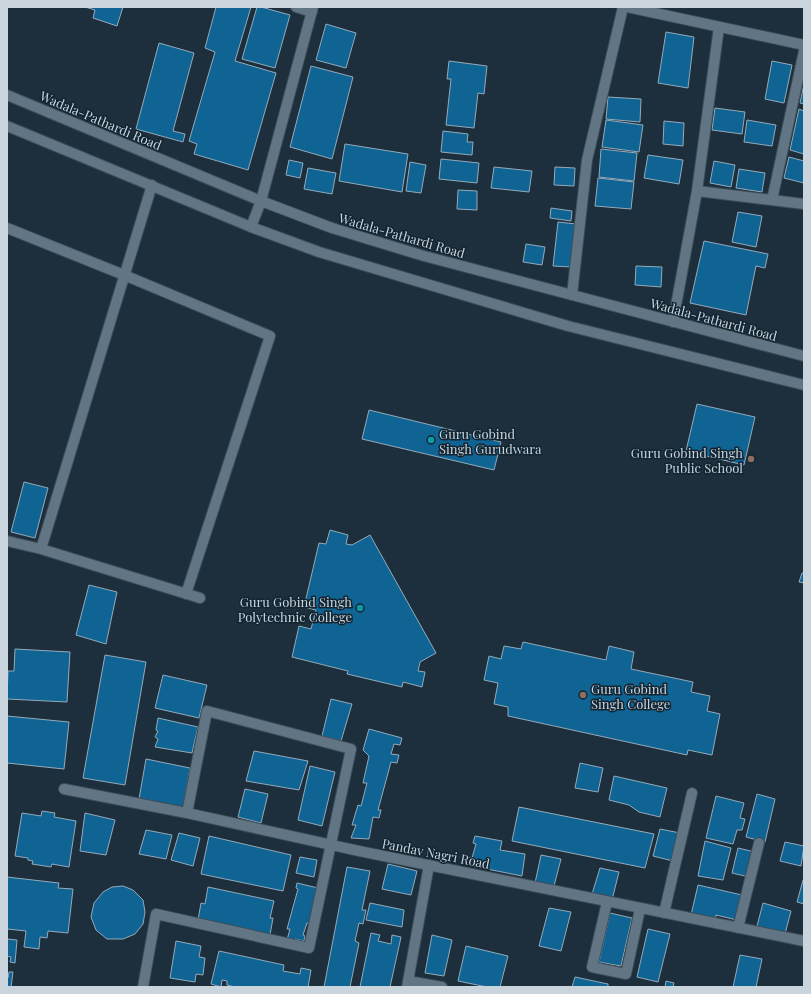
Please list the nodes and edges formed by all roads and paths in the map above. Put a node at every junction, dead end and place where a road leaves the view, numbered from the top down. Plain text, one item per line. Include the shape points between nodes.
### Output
1 (296, 7) edge
2 (623, 7) edge
3 (627, 7) edge
4 (312, 10) edge
5 (719, 27) junction
6 (804, 45) edge
7 (804, 51) edge
8 (7, 95) edge
9 (7, 126) edge
10 (152, 185) junction
11 (697, 191) junction
12 (772, 200) junction
13 (261, 201) junction
14 (804, 204) edge
15 (251, 227) junction
16 (7, 228) edge
17 (124, 275) junction
18 (572, 295) junction
19 (673, 322) junction
20 (804, 356) edge
21 (804, 385) edge
22 (7, 541) edge
23 (41, 549) junction
24 (186, 594) junction
25 (200, 598) dead end
26 (64, 789) dead end
27 (692, 793) dead end
28 (187, 813) junction
29 (759, 843) dead end
30 (330, 845) junction
31 (428, 865) junction
32 (607, 902) junction
33 (640, 909) junction
34 (664, 913) junction
35 (738, 928) junction
36 (804, 942) edge
37 (407, 984) edge
38 (143, 987) edge
39 (442, 987) edge

1 - 4 street
2 - 18 street via 587,160
3 - 5 street
4 - 13 street
5 - 6 street
5 - 11 street
7 - 12 street
8 - 13 street, Wadala-Pathardi Road
9 - 10 street
10 - 15 street
10 - 17 street
11 - 12 street
11 - 19 street
12 - 14 street
13 - 15 street
13 - 18 street, Wadala-Pathardi Road via 332,228
15 - 21 street via 318,252 568,326
16 - 17 street
17 - 23 street
17 - 24 street via 270,336
18 - 19 street, Wadala-Pathardi Road
19 - 20 street, Wadala-Pathardi Road
22 - 23 street
23 - 24 street
24 - 25 street
26 - 28 street, Pandav Nagri Road
27 - 34 street
28 - 30 street, Pandav Nagri Road
28 - 30 street via 207,711 351,749
29 - 35 street
30 - 31 street, Pandav Nagri Road
30 - 38 street via 309,948 156,914
31 - 32 street, Pandav Nagri Road
31 - 37 street
32 - 33 street, Pandav Nagri Road
32 - 33 street via 592,967 626,974
33 - 34 street, Pandav Nagri Road
34 - 35 street, Pandav Nagri Road
35 - 36 street, Pandav Nagri Road
37 - 39 street

